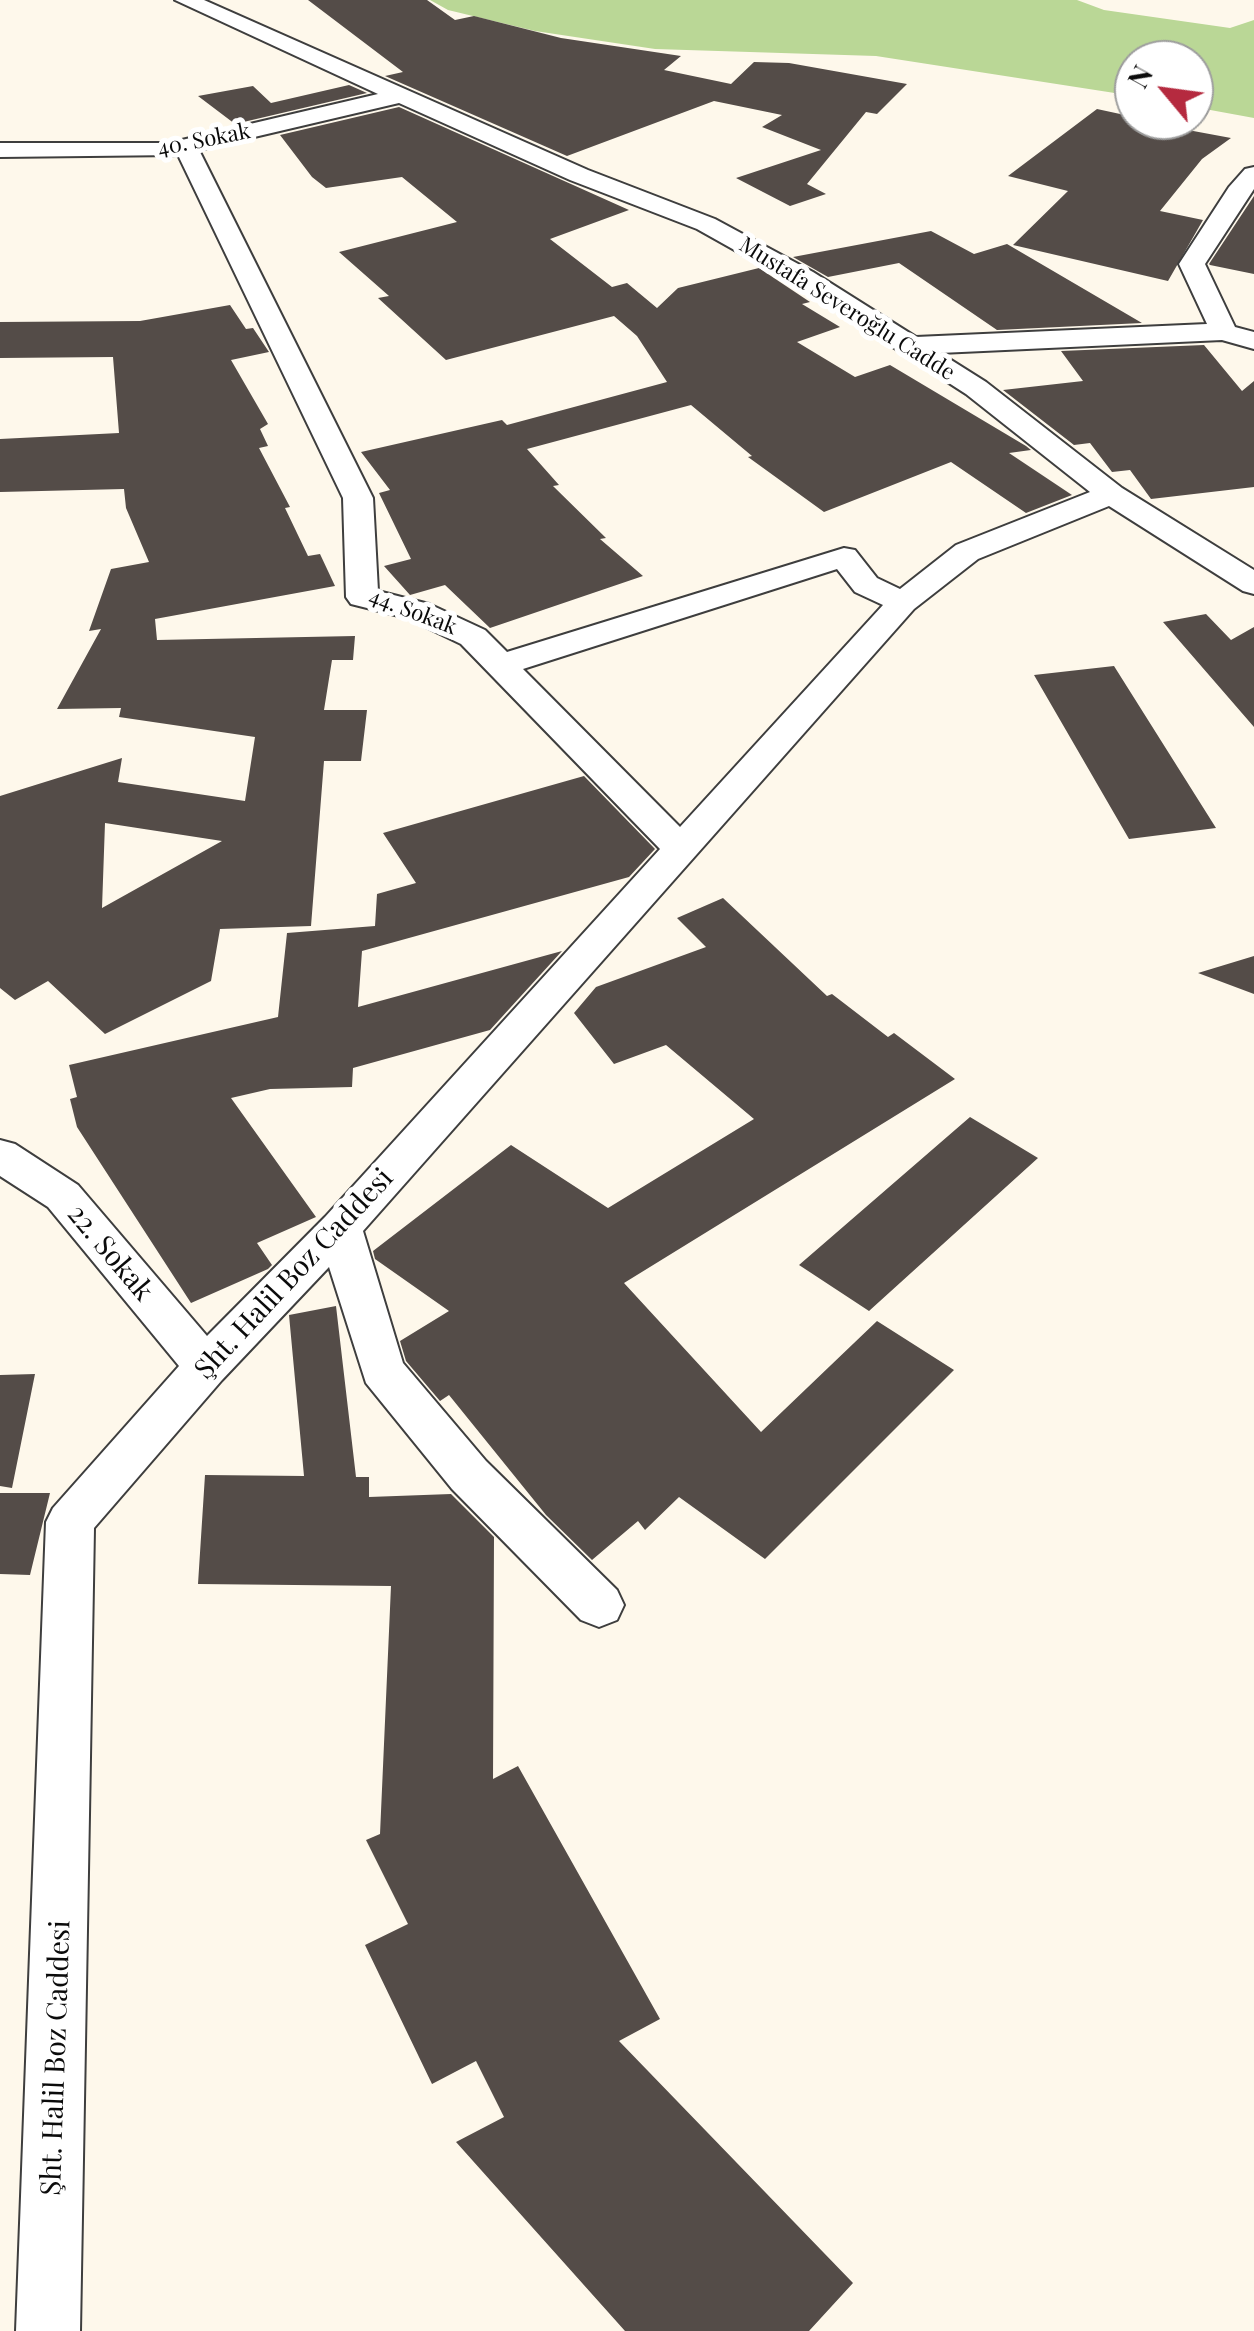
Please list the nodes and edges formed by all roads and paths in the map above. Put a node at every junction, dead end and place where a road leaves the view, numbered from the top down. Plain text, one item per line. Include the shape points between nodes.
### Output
1 (186, 0) edge
2 (404, 95) junction
3 (186, 147) junction
4 (0, 150) edge
5 (1254, 174) edge
6 (1224, 332) junction
7 (1254, 341) edge
8 (910, 346) junction
9 (1111, 494) junction
10 (1254, 584) edge
11 (903, 602) junction
12 (501, 665) junction
13 (679, 848) junction
14 (0, 1155) edge
15 (340, 1228) junction
16 (206, 1367) junction
17 (598, 1605) dead end
18 (48, 2331) edge

1 - 2 street, Mustafa Severoğlu Cadde
2 - 3 street, 40. Sokak
2 - 8 street, Mustafa Severoğlu Cadde via 706,224
3 - 4 street, 40. Sokak
3 - 12 street, 44. Sokak via 358,498 362,596 418,611 473,637
5 - 6 street via 1192,264
6 - 7 street
6 - 8 street
8 - 9 street, Mustafa Severoğlu Cadde via 976,388
9 - 10 street, Mustafa Severoğlu Cadde
9 - 11 street, Şht. Halil Boz Caddesi via 966,552
11 - 12 street via 866,585 844,557
11 - 13 street, Şht. Halil Boz Caddesi
12 - 13 street, 44. Sokak
13 - 15 street, Şht. Halil Boz Caddesi
14 - 16 street, 22. Sokak via 63,1196
15 - 16 street, Şht. Halil Boz Caddesi
15 - 17 street via 382,1370 469,1474
16 - 18 street, Şht. Halil Boz Caddesi via 70,1522

